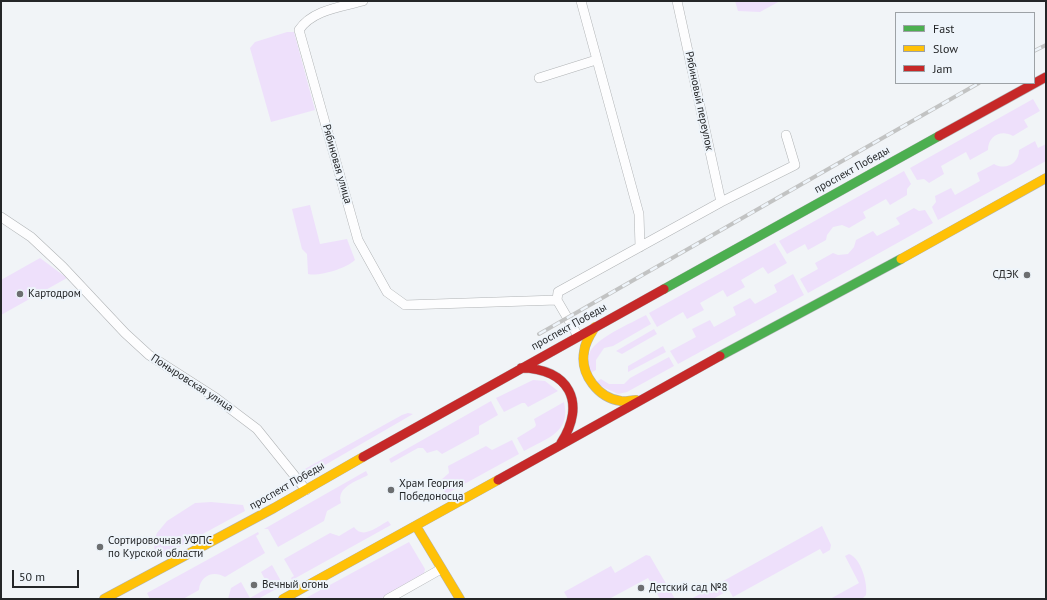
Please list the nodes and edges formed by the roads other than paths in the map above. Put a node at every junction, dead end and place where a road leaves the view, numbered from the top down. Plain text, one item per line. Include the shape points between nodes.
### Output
1 (363, 1) edge
2 (581, 1) edge
3 (677, 1) edge
4 (596, 60) junction
5 (1046, 77) edge
6 (539, 78) dead end
7 (1035, 83) edge
8 (1033, 84) edge
9 (786, 135) dead end
10 (1046, 178) edge
11 (721, 202) junction
12 (2, 219) edge
13 (640, 247) junction
14 (557, 300) junction
15 (597, 325) junction
16 (578, 336) junction
17 (519, 368) junction
18 (641, 400) junction
19 (558, 446) junction
20 (306, 490) junction
21 (416, 526) junction
22 (441, 569) junction
23 (104, 599) edge
24 (283, 599) edge
25 (388, 599) edge
26 (460, 599) edge

1 - 14 street, Рябиновая улица via 317,14 305,21 299,30 358,240 387,292 405,305
2 - 4 street
3 - 11 street, Рябиновый переулок
4 - 6 street
4 - 13 street via 639,214
5 - 7 main road, проспект Победы
8 - 15 main road, проспект Победы
9 - 11 street via 795,164
10 - 18 main road
11 - 13 street
12 - 20 street, Поныровская улица via 31,237 149,355 221,401 257,429
13 - 14 street via 558,292
14 - 16 street
15 - 16 main road, проспект Победы
15 - 18 main road via 588,336 583,350 583,365 588,379 598,391 611,399 626,402
16 - 17 main road, проспект Победы
17 - 19 main road via 533,367 548,371 560,379 570,392 574,406 573,421 567,436
17 - 20 main road, проспект Победы
18 - 19 main road
19 - 21 main road
20 - 23 main road, проспект Победы
21 - 22 main road
21 - 24 main road
22 - 25 street
22 - 26 main road

